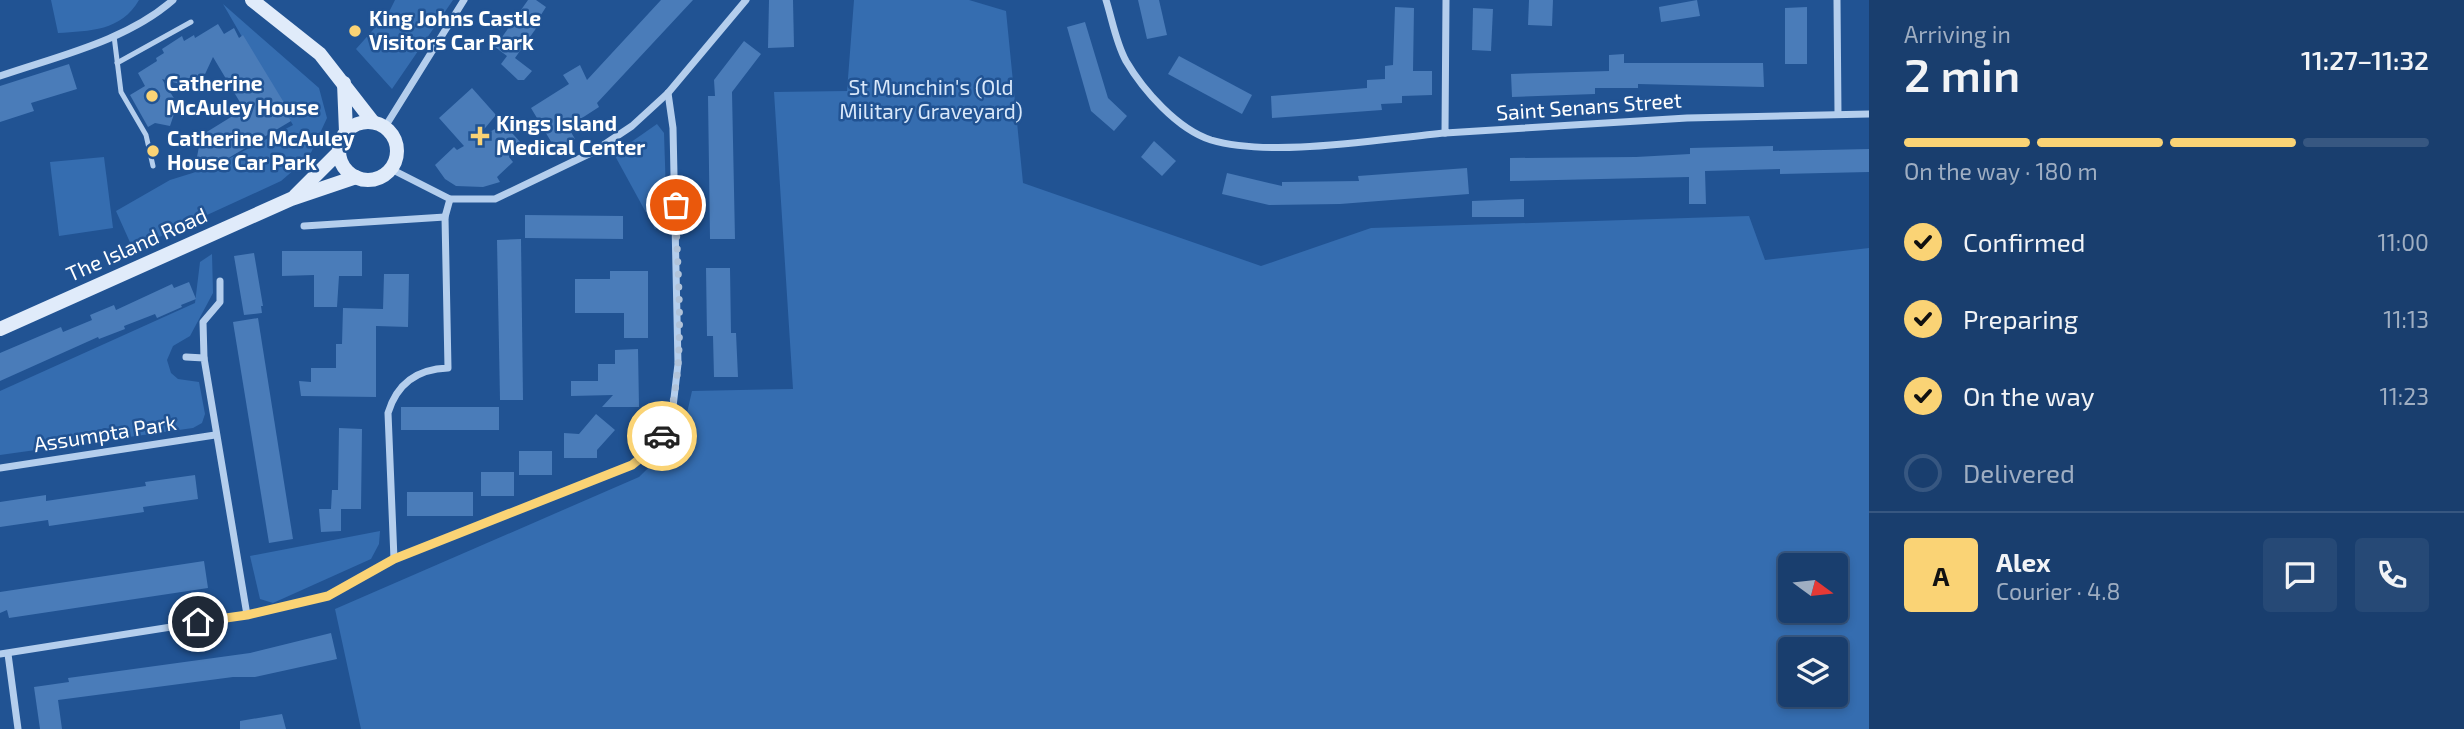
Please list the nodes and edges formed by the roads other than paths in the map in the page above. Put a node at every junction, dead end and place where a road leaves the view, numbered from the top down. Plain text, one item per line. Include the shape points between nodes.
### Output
1 (173, 0) edge
2 (252, 0) edge
3 (464, 0) edge
4 (746, 0) edge
5 (1106, 0) edge
6 (1446, 0) edge
7 (1838, 0) edge
8 (191, 22) dead end
9 (114, 36) junction
10 (117, 63) junction
11 (0, 76) edge
12 (344, 83) junction
13 (668, 93) junction
14 (1838, 114) junction
15 (1869, 114) edge
16 (379, 125) junction
17 (346, 132) junction
18 (1445, 133) junction
19 (339, 152) junction
20 (153, 166) dead end
21 (391, 169) junction
22 (356, 177) junction
23 (291, 199) junction
24 (450, 199) junction
25 (445, 217) junction
26 (304, 226) dead end
27 (220, 281) dead end
28 (0, 329) edge
29 (186, 357) dead end
30 (204, 358) junction
31 (215, 435) junction
32 (0, 468) edge
33 (394, 559) junction
34 (247, 615) junction
35 (4, 654) edge
36 (18, 729) edge

1 - 9 street
2 - 12 main road via 320,54
3 - 16 street
4 - 13 street
5 - 18 street, Saint Senans Street via 1125,58 1144,88 1170,115 1209,139 1262,148
6 - 18 street
7 - 14 street
8 - 10 lane
9 - 10 lane
9 - 11 street
10 - 20 lane via 121,92 146,135
12 - 16 main road
12 - 17 main road
13 - 24 street via 632,126 593,152 495,199
13 - 33 street via 673,128 678,364 672,415 659,443 632,465
14 - 15 street, Saint Senans Street
14 - 18 street, Saint Senans Street
16 - 17 main road via 363,122
16 - 21 main road via 396,142
17 - 19 main road
19 - 22 main road via 344,167
19 - 23 main road
21 - 22 main road via 375,179
21 - 24 street
22 - 23 main road
23 - 28 main road, The Island Road
24 - 25 street
25 - 26 street
25 - 33 street via 449,368 429,369 406,381 393,395 388,413
27 - 30 street via 220,302 204,322
29 - 30 street
30 - 31 street
31 - 32 street, Assumpta Park
31 - 34 street
33 - 34 street via 328,596
34 - 35 street
35 - 36 street

